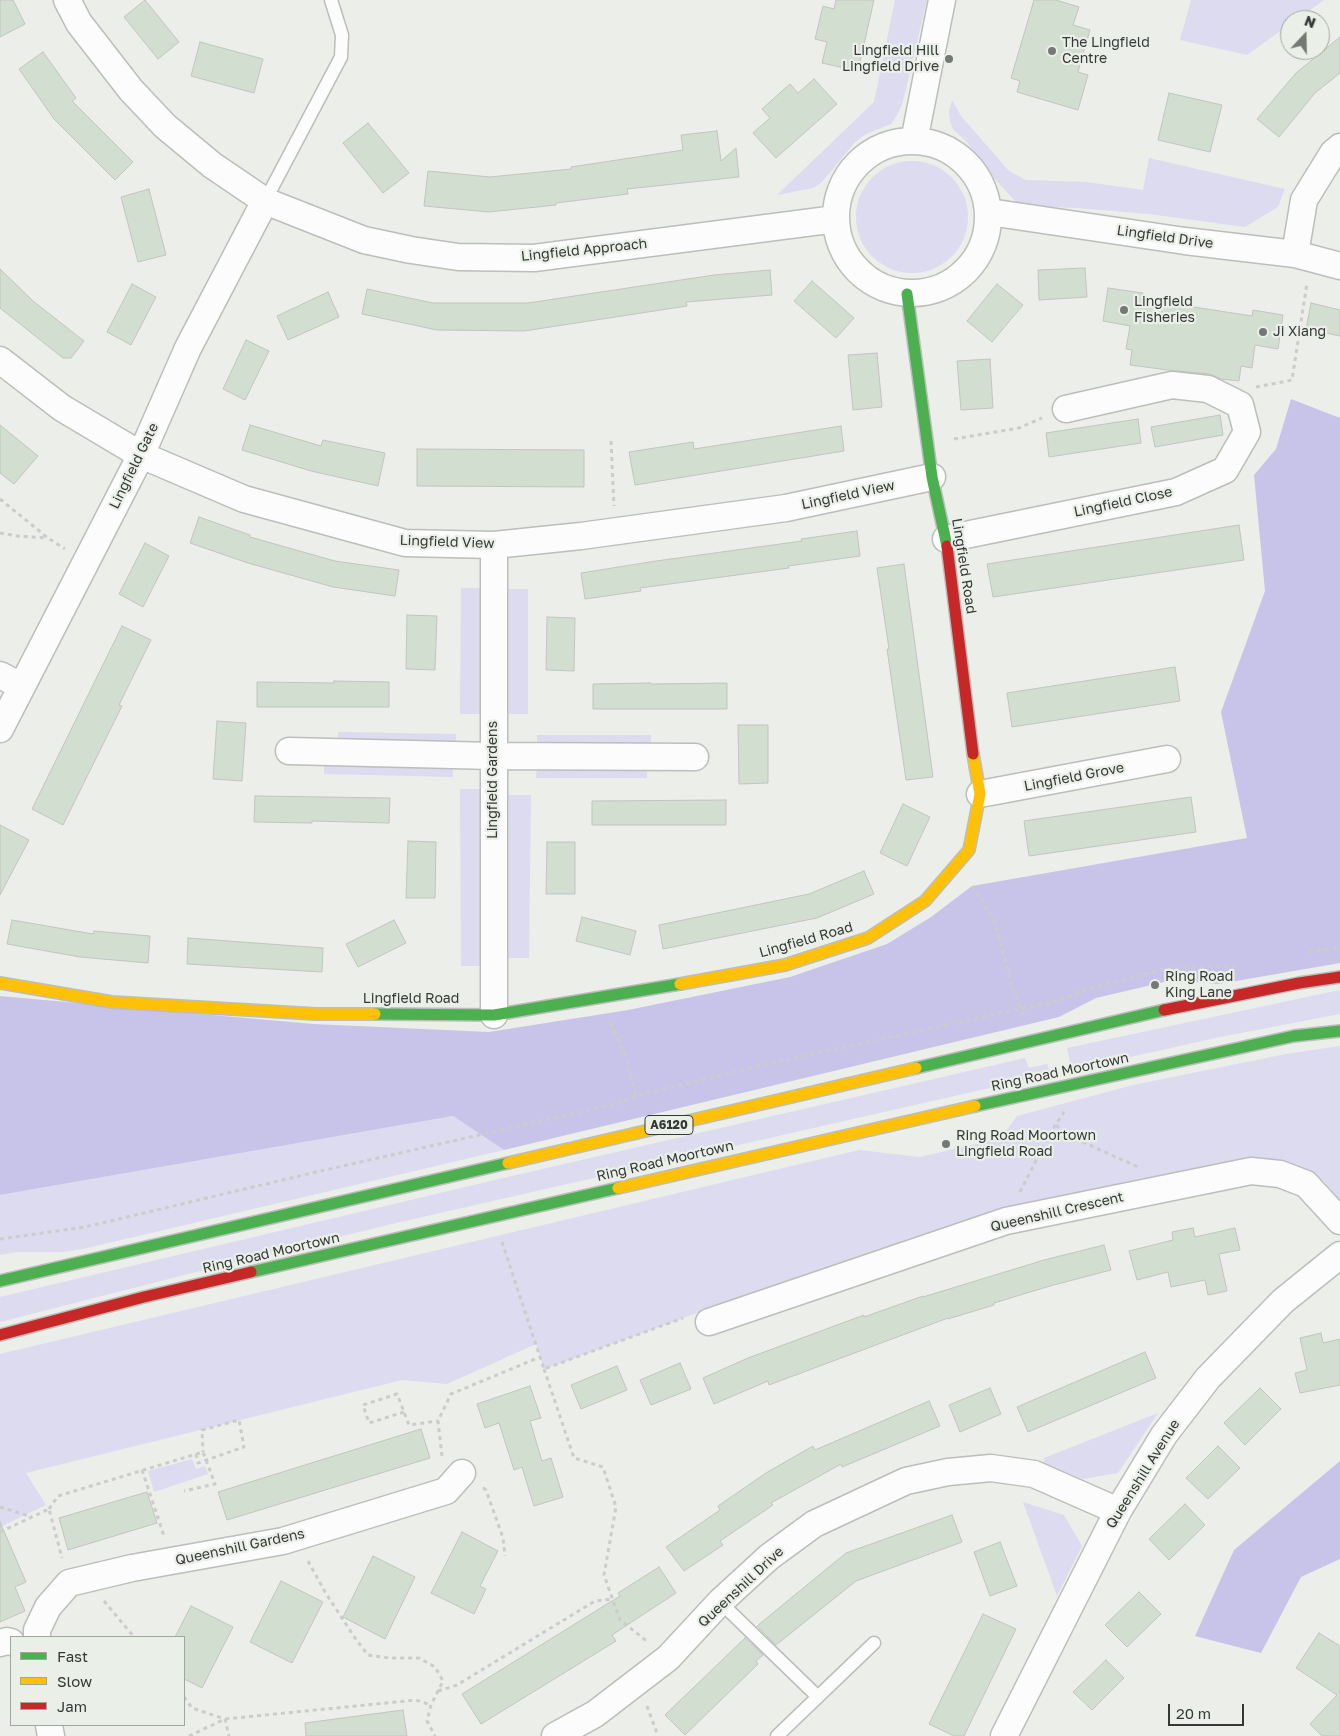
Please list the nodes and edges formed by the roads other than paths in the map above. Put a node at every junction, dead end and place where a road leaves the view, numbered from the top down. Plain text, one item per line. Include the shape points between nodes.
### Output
1 (67, 0) edge
2 (331, 0) edge
3 (942, 0) edge
4 (914, 141) junction
5 (1340, 147) edge
6 (265, 201) junction
7 (989, 212) junction
8 (836, 219) junction
9 (1303, 256) junction
10 (1340, 266) edge
11 (907, 294) junction
12 (0, 360) edge
13 (1066, 408) road end
14 (141, 455) junction
15 (932, 477) junction
16 (946, 539) junction
17 (494, 545) junction
18 (11, 680) edge
19 (0, 729) edge
20 (289, 751) dead end
21 (493, 756) junction
22 (695, 757) dead end
23 (1167, 759) dead end
24 (980, 794) junction
25 (1340, 977) edge
26 (0, 983) edge
27 (494, 1015) junction
28 (1340, 1031) edge
29 (1340, 1221) edge
30 (1340, 1256) edge
31 (0, 1280) edge
32 (709, 1322) road end
33 (0, 1335) edge
34 (454, 1482) road end
35 (1118, 1510) junction
36 (720, 1602) junction
37 (36, 1636) edge
38 (874, 1643) dead end
39 (818, 1697) junction
40 (555, 1736) edge
41 (777, 1736) edge
42 (1004, 1736) edge

1 - 6 street, Lingfield Approach via 79,23 119,75 165,126 212,165
2 - 6 lane via 342,35 341,57
3 - 4 street
4 - 7 street via 940,146 969,166 983,188
4 - 8 street via 879,148 857,164 840,193
5 - 9 street via 1304,200
6 - 8 street, Lingfield Approach via 364,240 458,257 534,258
6 - 14 street, Lingfield Gate via 188,348
7 - 9 street, Lingfield Drive
7 - 11 street via 986,238 978,256 961,276 934,291
8 - 11 street via 846,256 864,276 887,289
9 - 10 street, Lingfield Drive
11 - 15 main road, Lingfield Road
12 - 14 street, Lingfield View via 62,408
13 - 16 street, Lingfield Close via 1172,385 1208,389 1240,405 1247,432 1225,470 1176,492
14 - 17 street, Lingfield View via 244,499 405,543
14 - 18 street, Lingfield Gate via 86,562
15 - 16 main road, Lingfield Road
15 - 17 street, Lingfield View via 786,508
16 - 24 main road, Lingfield Road
17 - 21 street, Lingfield Gardens
18 - 19 street, Lingfield Gate
20 - 21 street
21 - 22 street
21 - 27 street, Lingfield Gardens
23 - 24 street, Lingfield Grove
24 - 27 main road, Lingfield Road via 968,850 925,901 868,938 785,965
25 - 31 main road, A6120 via 1142,1015
26 - 27 main road, Lingfield Road via 112,1002 316,1014
28 - 33 main road, Ring Road Moortown via 1294,1036 1064,1086 144,1297
29 - 32 street, Queenshill Crescent via 1306,1184 1280,1174 1251,1171 1006,1221
30 - 35 street, Queenshill Avenue via 1283,1301 1208,1378 1164,1435
34 - 37 street, Queenshill Gardens via 295,1538 77,1581 48,1607
35 - 36 street, Queenshill Drive via 1034,1474 991,1468 948,1472 906,1481 814,1524 769,1557
35 - 42 street, Queenshill Avenue
36 - 39 lane
36 - 40 street, Queenshill Drive via 668,1658 639,1682 595,1714
38 - 39 lane
39 - 41 lane

